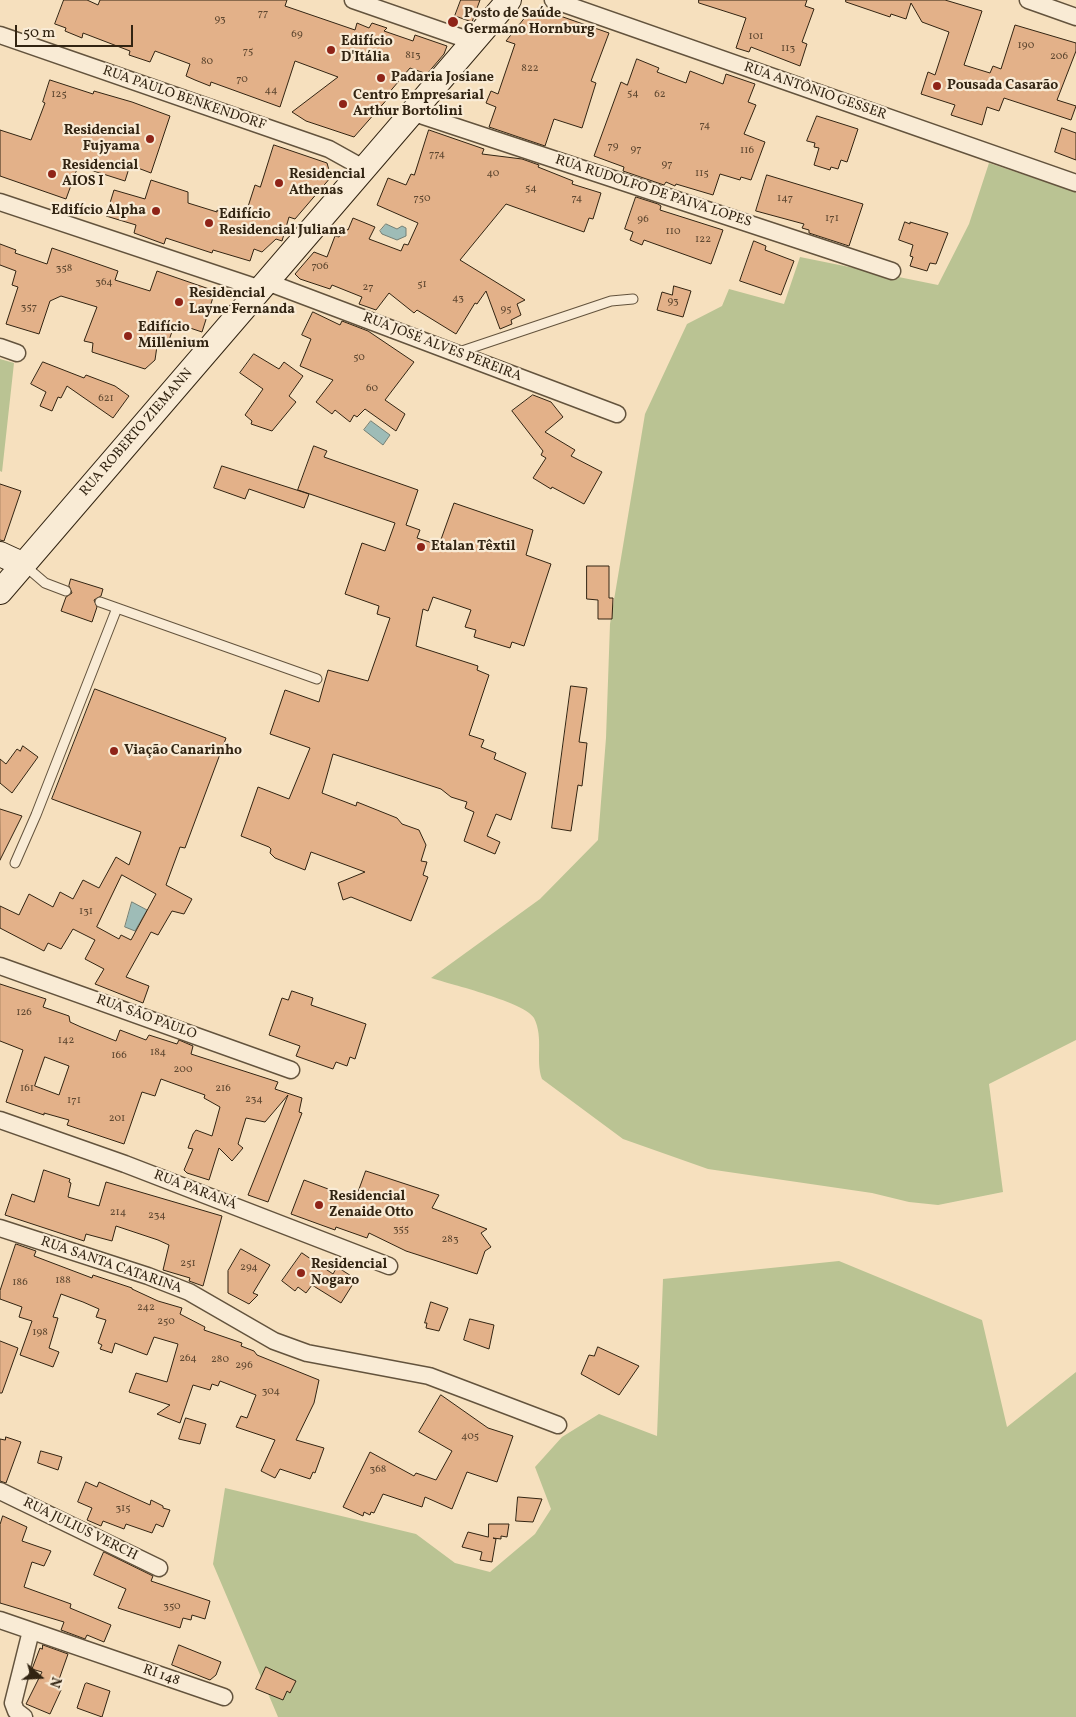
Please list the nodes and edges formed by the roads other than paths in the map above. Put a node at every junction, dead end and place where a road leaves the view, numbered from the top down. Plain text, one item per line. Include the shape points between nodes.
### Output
1 (353, 0) edge
2 (509, 0) edge
3 (553, 0) edge
4 (1028, 0) edge
5 (1076, 17) edge
6 (0, 35) edge
7 (474, 42) junction
8 (414, 113) junction
9 (365, 169) junction
10 (1076, 183) edge
11 (0, 202) edge
12 (892, 271) dead end
13 (264, 286) junction
14 (633, 299) dead end
15 (0, 347) edge
16 (17, 353) dead end
17 (457, 353) junction
18 (617, 414) dead end
19 (0, 554) edge
20 (24, 565) junction
21 (66, 591) dead end
22 (0, 592) edge
23 (100, 602) dead end
24 (117, 608) junction
25 (317, 679) dead end
26 (15, 863) dead end
27 (0, 966) edge
28 (291, 1070) dead end
29 (0, 1120) edge
30 (0, 1228) edge
31 (389, 1266) dead end
32 (558, 1425) dead end
33 (0, 1492) edge
34 (159, 1568) dead end
35 (0, 1620) edge
36 (31, 1631) junction
37 (224, 1697) dead end
38 (24, 1717) edge

1 - 7 street
2 - 7 main road, RUA ROBERTO ZIEMANN
3 - 10 street, RUA ANTÔNIO GESSER
4 - 5 street
6 - 9 street, RUA PAULO BENKENDORF via 329,149
7 - 8 main road, RUA ROBERTO ZIEMANN
8 - 9 main road, RUA ROBERTO ZIEMANN
8 - 12 street, RUA RUDOLFO DE PAIVA LOPES
9 - 13 main road, RUA ROBERTO ZIEMANN
11 - 13 street, RUA JOSÉ ALVES PEREIRA
13 - 17 street, RUA JOSÉ ALVES PEREIRA
13 - 20 main road, RUA ROBERTO ZIEMANN
14 - 17 lane via 611,301
15 - 16 street
17 - 18 street, RUA JOSÉ ALVES PEREIRA
19 - 20 main road
20 - 21 lane via 44,583
20 - 22 main road, RUA ROBERTO ZIEMANN
23 - 24 lane
24 - 25 lane
24 - 26 lane
27 - 28 street, RUA SÃO PAULO
29 - 31 street, RUA PARANÁ via 125,1164
30 - 32 street, RUA SANTA CATARINA via 190,1292 274,1341 307,1353 429,1376
33 - 34 street, RUA JULIUS VERCH
35 - 36 street, RI 148
36 - 37 street, RI 148
36 - 38 street via 13,1703 16,1711

